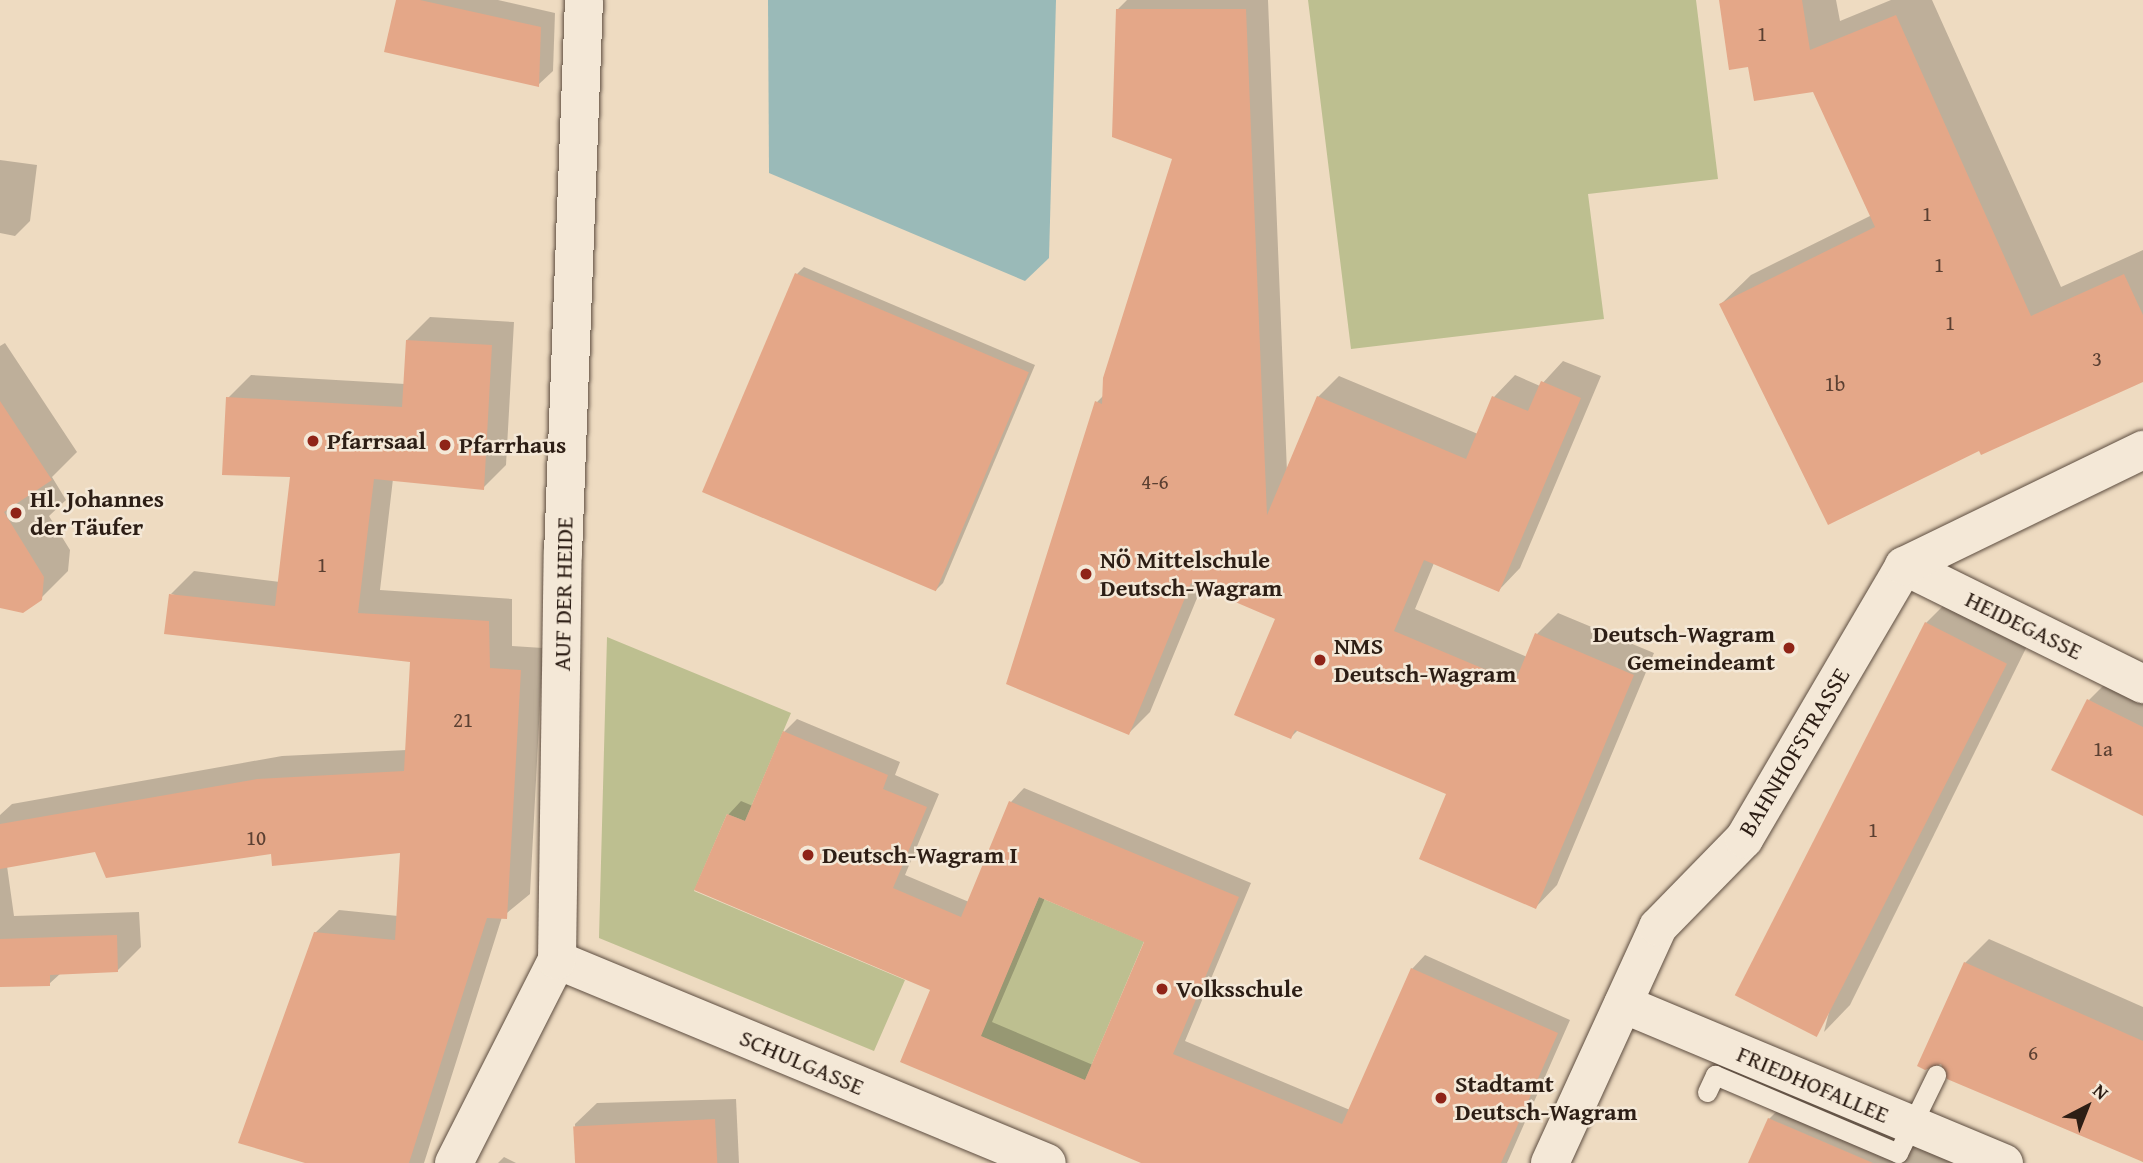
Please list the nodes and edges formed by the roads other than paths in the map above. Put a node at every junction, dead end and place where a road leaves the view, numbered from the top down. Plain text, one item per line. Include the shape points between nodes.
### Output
1 (584, 0) edge
2 (2143, 450) edge
3 (1904, 566) junction
4 (2143, 684) edge
5 (557, 960) junction
6 (1623, 1004) junction
7 (1936, 1075) dead end
8 (1707, 1092) dead end
9 (1912, 1125) junction
10 (454, 1163) edge
11 (1047, 1163) edge
12 (1550, 1163) edge
13 (2004, 1163) edge

1 - 5 street, AUF DER HEIDE via 563,554
2 - 3 street
3 - 4 street, HEIDEGASSE
3 - 6 street, BAHNHOFSTRASSE via 1744,839 1658,927
5 - 10 street, AUF DER HEIDE
5 - 11 street, SCHULGASSE
6 - 9 street, FRIEDHOFALLEE
6 - 12 street, BAHNHOFSTRASSE
7 - 9 lane
8 - 9 lane via 1715,1075 1898,1153
9 - 13 street, FRIEDHOFALLEE

